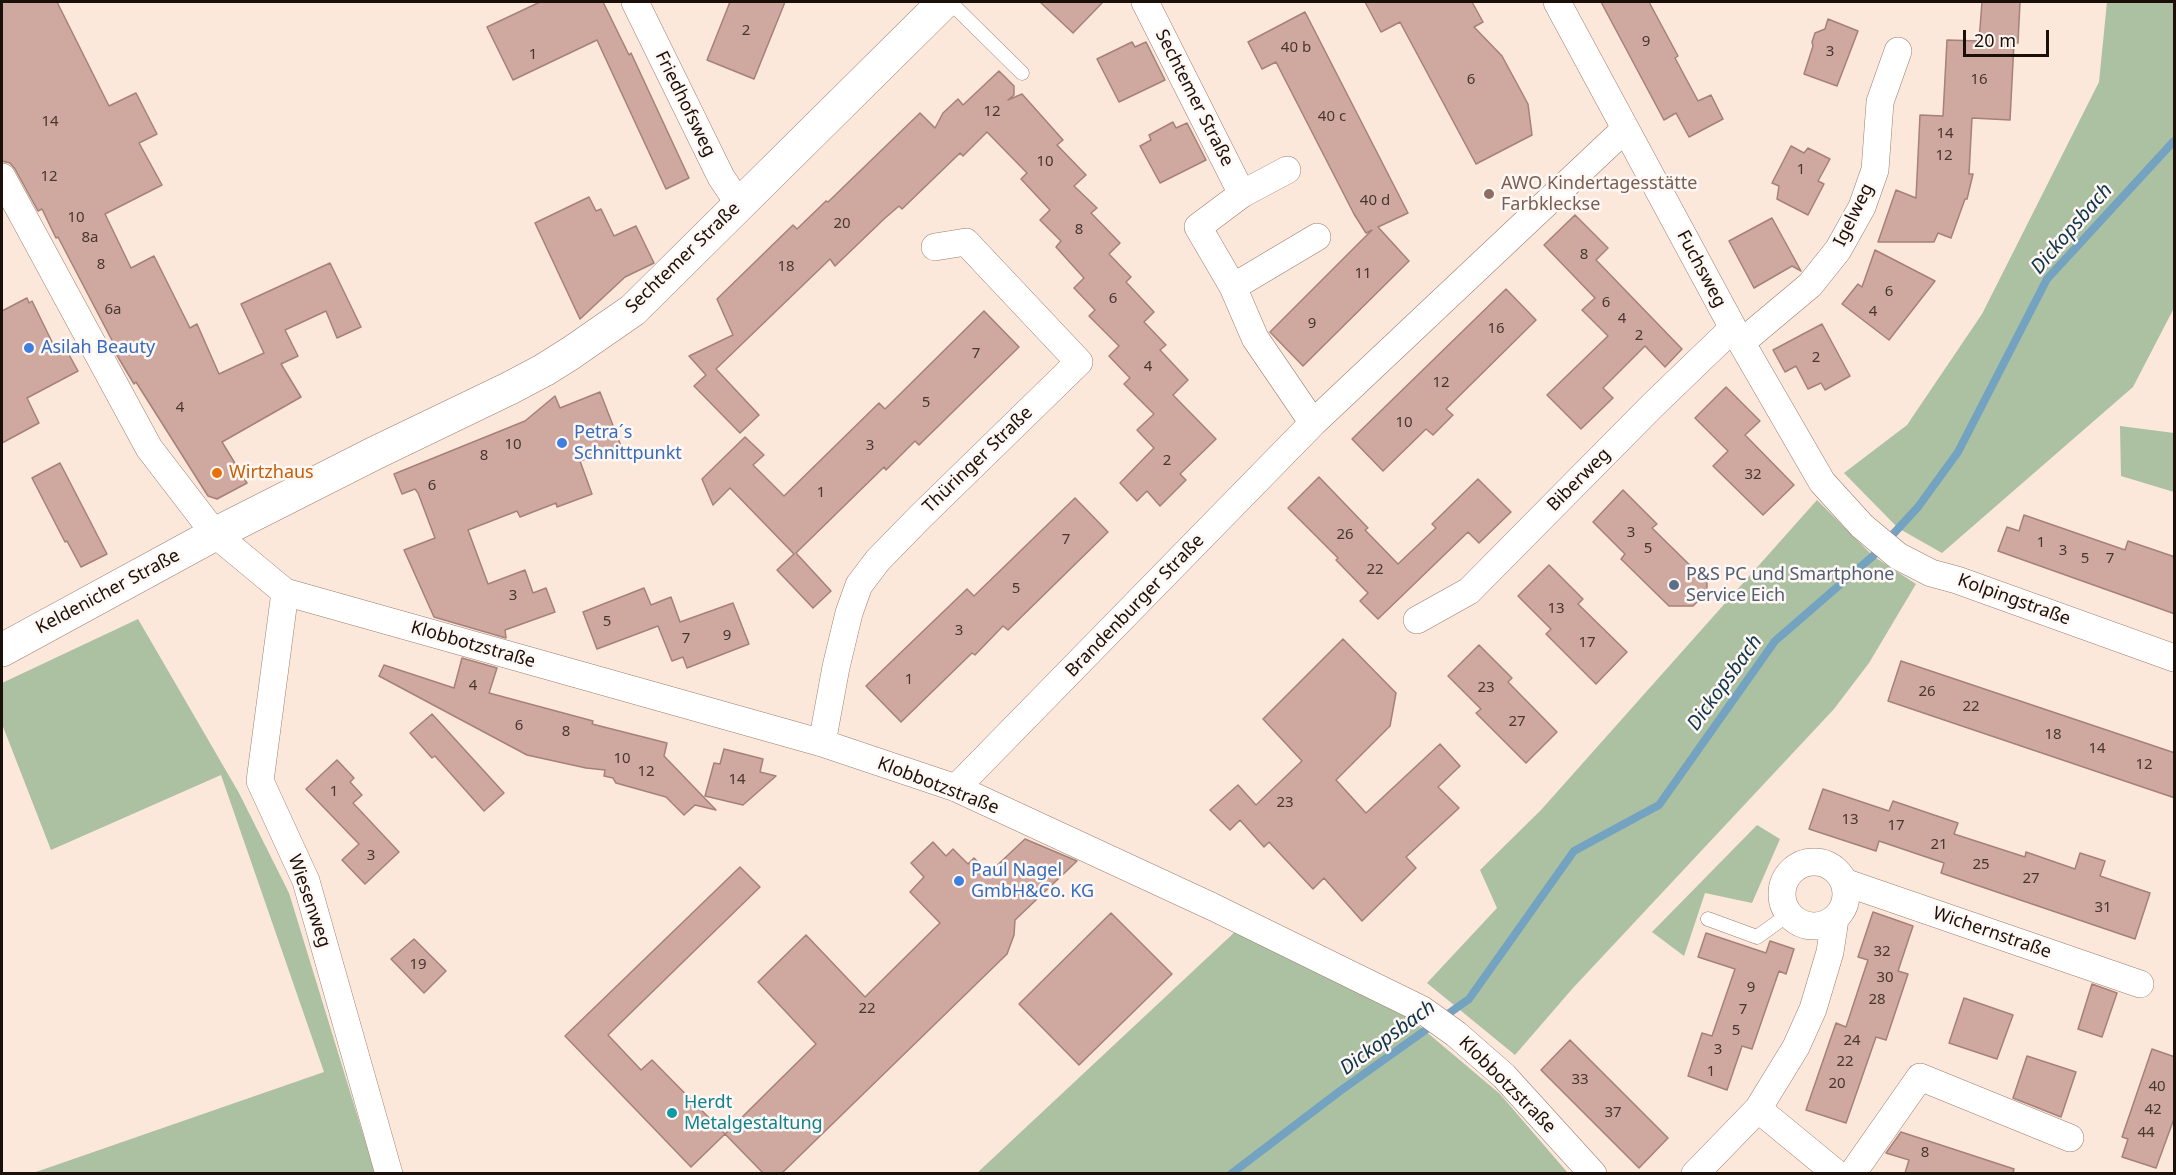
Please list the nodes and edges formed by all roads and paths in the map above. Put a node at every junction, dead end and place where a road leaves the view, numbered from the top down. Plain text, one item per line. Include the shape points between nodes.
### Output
1 (635, 2) edge
2 (944, 2) edge
3 (950, 2) edge
4 (1145, 2) edge
5 (1557, 2) edge
6 (1898, 51) dead end
7 (1022, 74) dead end
8 (1625, 129) junction
9 (1287, 170) dead end
10 (2, 177) edge
11 (1242, 194) junction
12 (739, 204) junction
13 (1317, 237) dead end
14 (935, 247) dead end
15 (1233, 287) junction
16 (1738, 335) junction
17 (1313, 423) junction
18 (1862, 526) joint
19 (215, 534) junction
20 (285, 592) junction
21 (1417, 620) dead end
22 (2, 650) edge
23 (2175, 658) edge
24 (822, 743) junction
25 (956, 788) junction
26 (1844, 882) junction
27 (1789, 914) junction
28 (1708, 919) dead end
29 (1835, 919) junction
30 (2140, 984) dead end
31 (1758, 1109) junction
32 (2070, 1138) dead end
33 (389, 1173) edge
34 (1593, 1173) edge
35 (1695, 1173) edge
36 (1837, 1173) edge
37 (1852, 1173) edge

1 - 12 street, Friedhofsweg via 721,177
2 - 12 street, Sechtemer Straße
3 - 7 lane
4 - 11 street, Sechtemer Straße
5 - 8 street, Fuchsweg
6 - 16 street, Igelweg via 1880,102 1875,170 1862,207 1838,250 1810,285
8 - 16 street, Fuchsweg
8 - 17 street, Brandenburger Straße
9 - 11 street
10 - 19 street, Klobbotzstraße via 149,448
11 - 15 street via 1198,227
12 - 19 street, Sechtemer Straße via 633,310 544,370
13 - 15 street
14 - 24 street, Thüringer Straße via 966,242 1079,362 921,516 859,585 836,667
15 - 17 street via 1255,338
16 - 18 street, Fuchsweg via 1822,482
16 - 21 street, Biberweg via 1652,406 1470,591
17 - 25 street, Brandenburger Straße
18 - 23 street, Kolpingstraße via 1898,556 1931,573
19 - 20 street, Klobbotzstraße
19 - 22 street, Keldenicher Straße
20 - 24 street, Klobbotzstraße
20 - 33 street, Wiesenweg via 260,780 306,881
24 - 25 street, Klobbotzstraße
25 - 34 street, Klobbotzstraße via 1421,1009 1504,1076
26 - 27 street, Wichernstraße via 1839,873 1822,863 1794,868 1787,876 1782,895
26 - 29 street via 1846,902
26 - 30 street, Wichernstraße
27 - 28 lane via 1757,937
27 - 29 street via 1806,925 1826,924
29 - 31 street via 1813,1009 1796,1047
31 - 35 street
31 - 36 street
32 - 37 street via 1920,1077

